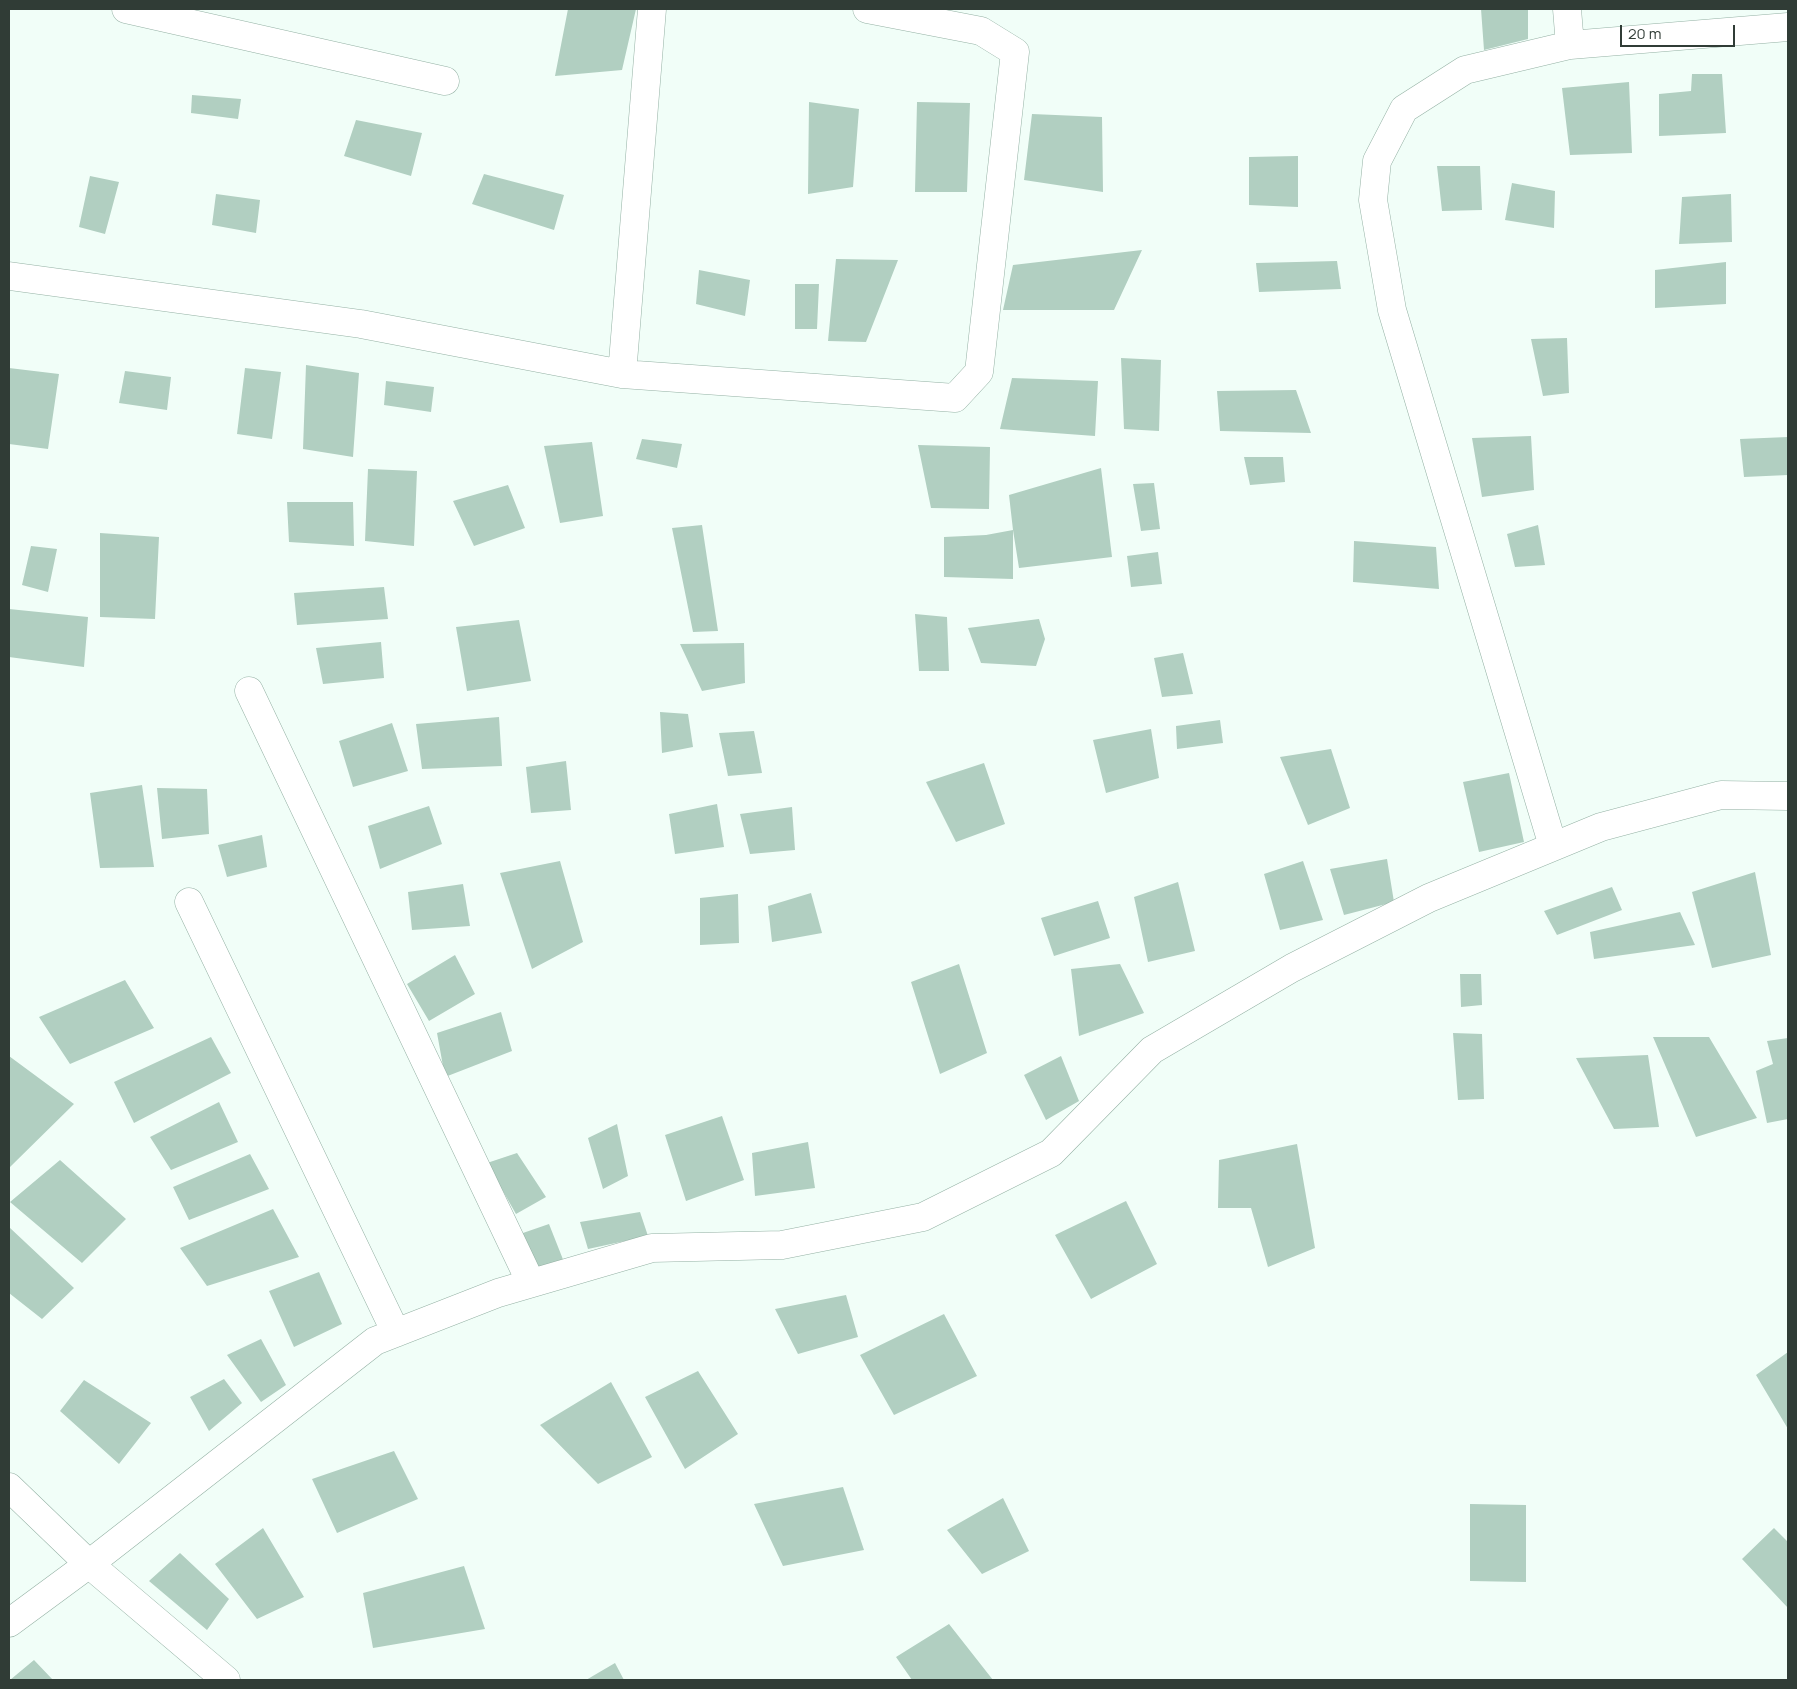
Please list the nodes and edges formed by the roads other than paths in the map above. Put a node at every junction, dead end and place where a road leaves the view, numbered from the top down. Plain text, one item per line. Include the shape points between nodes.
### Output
1 (126, 9) edge
2 (652, 9) edge
3 (867, 9) edge
4 (1567, 9) edge
5 (1788, 27) edge
6 (1570, 44) junction
7 (445, 81) dead end
8 (9, 276) edge
9 (622, 374) junction
10 (249, 691) dead end
11 (1788, 796) edge
12 (1553, 846) junction
13 (189, 902) dead end
14 (531, 1283) junction
15 (396, 1333) junction
16 (9, 1488) edge
17 (89, 1564) junction
18 (9, 1622) edge
19 (226, 1680) edge

1 - 7 street
2 - 9 street
3 - 9 street via 980,30 1015,52 979,372 955,398
4 - 6 street
5 - 6 street
6 - 12 street via 1465,70 1404,109 1377,161 1373,200 1392,310
8 - 9 street via 361,324
10 - 14 street
11 - 12 street via 1721,795 1601,827
12 - 14 street via 1428,898 1292,968 1160,1045 1052,1153 923,1217 782,1245 652,1248
13 - 15 street
14 - 15 street
15 - 17 street via 375,1341
16 - 17 street
17 - 18 street
17 - 19 street

